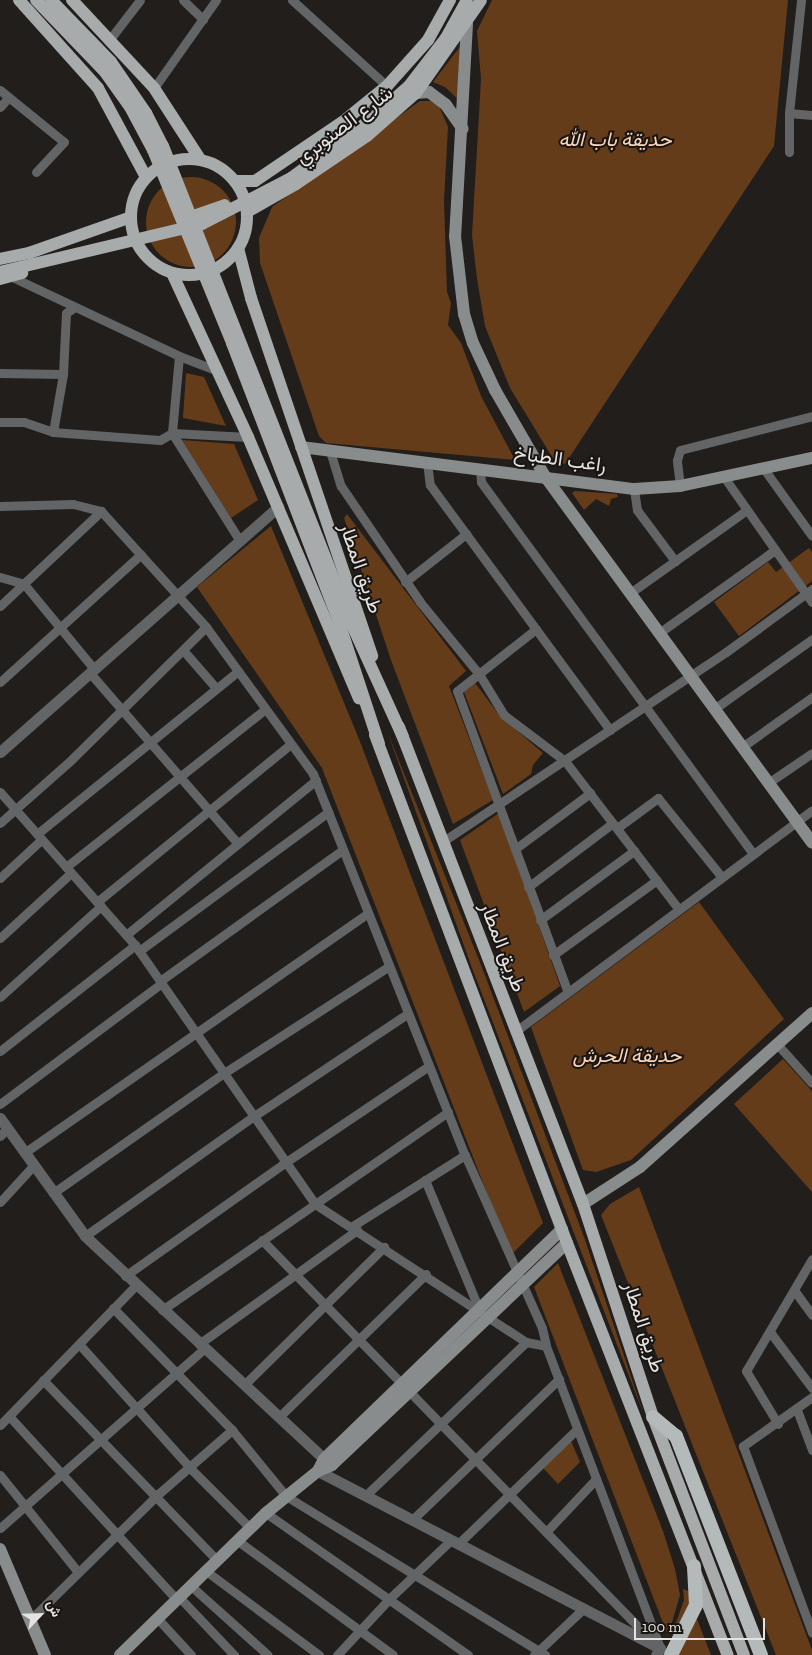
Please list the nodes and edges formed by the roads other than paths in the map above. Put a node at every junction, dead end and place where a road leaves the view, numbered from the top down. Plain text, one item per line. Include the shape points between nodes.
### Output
1 (19, 0) edge
2 (36, 0) edge
3 (51, 0) edge
4 (140, 0) edge
5 (183, 0) edge
6 (216, 0) edge
7 (292, 0) edge
8 (450, 0) edge
9 (460, 0) edge
10 (467, 0) edge
11 (481, 0) edge
12 (802, 0) edge
13 (74, 1) edge
14 (203, 19) junction
15 (467, 24) junction
16 (110, 39) junction
17 (387, 86) junction
18 (154, 88) junction
19 (0, 90) edge
20 (416, 93) junction
21 (9, 97) junction
22 (0, 107) edge
23 (789, 112) junction
24 (812, 115) edge
25 (463, 129) junction
26 (789, 152) dead end
27 (200, 159) junction
28 (283, 163) junction
29 (36, 172) dead end
30 (146, 178) junction
31 (235, 181) junction
32 (296, 184) junction
33 (247, 212) junction
34 (131, 217) junction
35 (139, 247) junction
36 (238, 248) junction
37 (0, 260) edge
38 (0, 267) edge
39 (172, 272) junction
40 (3, 276) edge
41 (75, 307) junction
42 (179, 356) junction
43 (218, 371) junction
44 (0, 373) edge
45 (63, 374) junction
46 (812, 416) edge
47 (0, 422) edge
48 (53, 432) junction
49 (172, 433) junction
50 (248, 437) junction
51 (301, 447) junction
52 (330, 451) junction
53 (812, 459) edge
54 (426, 462) junction
55 (480, 468) junction
56 (764, 469) junction
57 (544, 475) junction
58 (724, 477) junction
59 (680, 486) junction
60 (634, 489) junction
61 (0, 506) edge
62 (278, 507) junction
63 (747, 510) junction
64 (101, 511) junction
65 (466, 534) junction
66 (812, 536) edge
67 (240, 541) junction
68 (775, 550) junction
69 (141, 554) junction
70 (675, 562) junction
71 (0, 577) edge
72 (405, 582) junction
73 (24, 584) junction
74 (809, 591) edge
75 (630, 593) junction
76 (178, 595) junction
77 (812, 602) edge
78 (0, 606) edge
79 (206, 627) junction
80 (58, 629) junction
81 (536, 630) junction
82 (659, 633) junction
83 (812, 639) edge
84 (183, 650) junction
85 (92, 671) junction
86 (238, 671) junction
87 (479, 674) junction
88 (690, 675) junction
89 (0, 682) edge
90 (216, 688) junction
91 (812, 698) edge
92 (645, 706) junction
93 (265, 709) junction
94 (714, 709) junction
95 (122, 710) junction
96 (610, 730) junction
97 (403, 737) junction
98 (151, 743) junction
99 (291, 744) junction
100 (379, 744) junction
101 (742, 747) junction
102 (0, 752) edge
103 (812, 753) edge
104 (565, 761) junction
105 (181, 776) junction
106 (316, 780) junction
107 (768, 783) junction
108 (0, 792) edge
109 (590, 793) junction
110 (499, 806) junction
111 (16, 809) junction
112 (209, 810) junction
113 (812, 810) edge
114 (328, 812) junction
115 (796, 822) junction
116 (0, 823) edge
117 (615, 826) junction
118 (39, 836) junction
119 (442, 842) junction
120 (237, 843) junction
121 (812, 843) edge
122 (514, 848) junction
123 (342, 850) junction
124 (634, 851) junction
125 (752, 854) junction
126 (69, 870) junction
127 (721, 876) junction
128 (0, 878) edge
129 (657, 880) junction
130 (528, 887) junction
131 (99, 904) junction
132 (678, 908) junction
133 (367, 914) junction
134 (540, 920) junction
135 (126, 935) junction
136 (0, 938) edge
137 (137, 948) junction
138 (553, 955) junction
139 (388, 967) junction
140 (161, 982) junction
141 (567, 990) junction
142 (0, 997) edge
143 (812, 1013) edge
144 (407, 1014) junction
145 (195, 1031) junction
146 (516, 1031) junction
147 (777, 1044) junction
148 (0, 1050) edge
149 (430, 1066) junction
150 (224, 1073) junction
151 (812, 1083) edge
152 (0, 1104) edge
153 (448, 1112) junction
154 (254, 1116) junction
155 (0, 1118) edge
156 (4, 1132) edge
157 (24, 1153) junction
158 (464, 1155) junction
159 (286, 1162) junction
160 (33, 1166) junction
161 (425, 1180) junction
162 (53, 1193) junction
163 (0, 1202) edge
164 (315, 1204) junction
165 (583, 1204) junction
166 (354, 1229) junction
167 (562, 1229) junction
168 (85, 1236) junction
169 (262, 1240) junction
170 (567, 1243) junction
171 (384, 1247) junction
172 (812, 1259) edge
173 (426, 1274) junction
174 (295, 1275) junction
175 (125, 1276) junction
176 (518, 1280) junction
177 (135, 1286) junction
178 (794, 1290) junction
179 (325, 1305) junction
180 (113, 1308) junction
181 (162, 1310) junction
182 (484, 1313) junction
183 (812, 1315) edge
184 (770, 1332) junction
185 (359, 1340) junction
186 (526, 1342) junction
187 (78, 1344) junction
188 (202, 1346) junction
189 (546, 1346) junction
190 (176, 1373) junction
191 (559, 1379) junction
192 (43, 1380) junction
193 (244, 1384) junction
194 (405, 1388) junction
195 (812, 1388) edge
196 (812, 1397) edge
197 (137, 1408) junction
198 (797, 1410) junction
199 (9, 1416) junction
200 (279, 1417) junction
201 (653, 1417) junction
202 (778, 1424) junction
203 (0, 1425) edge
204 (441, 1425) junction
205 (578, 1429) junction
206 (232, 1430) junction
207 (99, 1441) junction
208 (812, 1450) edge
209 (475, 1460) junction
210 (321, 1465) junction
211 (191, 1469) junction
212 (62, 1474) junction
213 (0, 1475) edge
214 (596, 1479) junction
215 (509, 1494) junction
216 (156, 1496) junction
217 (286, 1496) junction
218 (365, 1496) junction
219 (25, 1508) junction
220 (266, 1513) junction
221 (412, 1520) junction
222 (0, 1528) edge
223 (250, 1528) junction
224 (546, 1532) junction
225 (116, 1533) junction
226 (238, 1541) junction
227 (454, 1542) junction
228 (0, 1549) edge
229 (217, 1560) junction
230 (694, 1566) junction
231 (206, 1571) junction
232 (78, 1572) junction
233 (415, 1575) junction
234 (191, 1586) junction
235 (178, 1599) junction
236 (389, 1599) junction
237 (583, 1609) junction
238 (30, 1620) junction
239 (158, 1620) junction
240 (360, 1633) junction
241 (812, 1633) edge
242 (662, 1653) edge
243 (126, 1654) edge
244 (539, 1654) edge
245 (45, 1655) edge
246 (191, 1655) edge
247 (234, 1655) edge
248 (268, 1655) edge
249 (319, 1655) edge
250 (337, 1655) edge
251 (393, 1655) edge
252 (468, 1655) edge
253 (728, 1655) edge
254 (744, 1655) edge
255 (761, 1655) edge

1 - 30 main road via 98,88
2 - 100 main road, bridge via 105,72 130,106 153,150 232,343 335,613
3 - 97 main road, bridge via 111,62 146,113 163,146 352,625
4 - 16 street
5 - 14 street
6 - 14 street
7 - 17 street
8 - 17 main road, شارع الصنوبري via 428,40
9 - 38 main road, bridge via 439,35 404,81 370,112 284,175 234,202 169,225
10 - 40 main road, bridge via 446,38 410,86 374,117 291,178 202,224
11 - 15 main road, شارع الصنوبري
12 - 23 street
13 - 16 main road
14 - 18 street
15 - 20 main road, شارع الصنوبري
15 - 25 main road
16 - 18 main road
17 - 28 main road, شارع الصنوبري
18 - 27 main road
19 - 21 street
20 - 25 main road via 429,92 446,105
20 - 32 main road, شارع الصنوبري via 367,136
21 - 22 street
21 - 29 street via 64,142
23 - 24 street
23 - 26 street
25 - 57 main road via 455,236 464,314 495,390
27 - 30 main road via 180,159 161,165
27 - 31 main road via 219,167
28 - 31 main road, شارع الصنوبري via 255,181
28 - 32 main road
30 - 34 main road via 132,202
31 - 33 main road
32 - 33 main road, شارع الصنوبري
33 - 36 main road via 246,231
34 - 35 main road
34 - 37 main road
35 - 39 main road via 151,261
35 - 40 main road via 109,250
36 - 39 main road via 212,271 198,274
36 - 51 main road, طريق المطار via 246,285
39 - 43 main road, طريق المطار
40 - 41 street
41 - 42 street
41 - 45 street via 66,313
42 - 43 street
42 - 49 street
43 - 50 main road, طريق المطار
44 - 45 street
45 - 48 street
46 - 59 street via 680,450 677,460
47 - 48 street via 24,422
48 - 49 street via 160,440
49 - 50 street
49 - 67 street
50 - 62 main road, طريق المطار
51 - 52 main road, راغب الطباخ
51 - 97 main road, طريق المطار via 358,620
52 - 54 main road, راغب الطباخ
52 - 72 street via 340,486
53 - 56 main road, راغب الطباخ
54 - 55 main road, راغب الطباخ
54 - 65 street via 430,485
55 - 57 main road, راغب الطباخ
55 - 92 street via 481,482
56 - 58 main road, راغب الطباخ
56 - 66 street
57 - 60 main road, راغب الطباخ
57 - 75 main road
58 - 59 main road, راغب الطباخ
58 - 63 street
59 - 60 main road, راغب الطباخ
60 - 70 street via 637,510
61 - 64 street via 73,504
62 - 67 street
62 - 100 main road, طريق المطار
63 - 68 street
63 - 70 street
64 - 69 street
64 - 73 street
65 - 72 street
65 - 81 street
67 - 76 street
68 - 74 street
68 - 82 street
69 - 76 street
69 - 80 street
70 - 75 street
71 - 73 street
72 - 87 street
73 - 78 street
73 - 80 street
74 - 77 street
74 - 88 street
75 - 82 main road
76 - 79 street
76 - 85 street
79 - 84 street
79 - 86 street
80 - 85 street
80 - 89 street
81 - 87 street
81 - 96 street
82 - 88 main road
83 - 94 street
84 - 90 street
84 - 95 street
85 - 95 street
85 - 102 street
86 - 90 street
86 - 93 street
87 - 104 street via 504,715
87 - 110 street via 457,691
88 - 92 street
88 - 94 main road
90 - 98 street
91 - 101 street
92 - 96 street
92 - 125 street
93 - 99 street
93 - 105 street
94 - 101 main road
95 - 98 street
95 - 111 street
96 - 104 street
97 - 119 main road, طريق المطار
98 - 105 street
98 - 118 street
99 - 106 street
99 - 112 street
100 - 167 main road, طريق المطار
101 - 107 main road
103 - 107 street
104 - 109 street
104 - 110 street
105 - 112 street
105 - 126 street
106 - 114 street
106 - 120 street
107 - 115 main road
108 - 111 street
109 - 117 street
109 - 122 street
110 - 119 street
110 - 122 street
111 - 116 street
111 - 118 street
112 - 120 street
112 - 131 street
113 - 115 street
114 - 123 street
114 - 137 street
115 - 121 main road
115 - 125 street
117 - 124 street
117 - 127 street via 658,798
117 - 130 street
118 - 126 street
118 - 128 street
119 - 146 main road, طريق المطار
120 - 135 street
122 - 130 street
123 - 133 street
123 - 140 street
124 - 129 street
124 - 134 street
125 - 127 street
126 - 131 street
126 - 136 street
127 - 132 street
129 - 132 street
129 - 138 street
130 - 134 street
131 - 135 street
131 - 142 street
132 - 141 street
133 - 139 street
133 - 145 street
134 - 138 street
135 - 137 street
137 - 140 street
137 - 148 street
138 - 141 street
139 - 144 street
139 - 150 street
140 - 145 street
140 - 152 street
141 - 146 street
143 - 147 main road
144 - 149 street
144 - 154 street
145 - 150 street
145 - 157 street
146 - 165 main road, طريق المطار
147 - 151 street
147 - 165 main road via 640,1167
149 - 153 street
149 - 159 street
150 - 154 street
150 - 162 street
153 - 158 street
153 - 164 street
154 - 159 street
154 - 168 street
155 - 156 street
156 - 157 street
157 - 160 street
158 - 161 street
158 - 176 street
159 - 164 street
159 - 175 street
160 - 162 street
160 - 163 street
161 - 166 street
161 - 182 street
162 - 168 street
164 - 166 street
164 - 169 street
165 - 201 main road, طريق المطار
166 - 171 street
166 - 174 street
167 - 170 main road, طريق المطار
167 - 176 main road
168 - 175 street
169 - 174 street
169 - 181 street
170 - 176 main road
170 - 230 main road, طريق المطار
171 - 173 street
171 - 179 street
172 - 178 street
173 - 182 street
173 - 185 street
174 - 179 street
174 - 188 street
175 - 177 street
176 - 182 main road
176 - 189 street via 542,1328
177 - 180 street
177 - 181 street
178 - 183 street
178 - 184 street
179 - 185 street
179 - 193 street
180 - 187 street
180 - 190 street
181 - 188 street
182 - 186 street
182 - 194 main road
184 - 195 street
184 - 202 street via 746,1371
185 - 194 street
185 - 200 street
186 - 189 street
186 - 204 street
187 - 192 street
187 - 197 street
188 - 190 street
188 - 193 street
189 - 191 street
190 - 197 street
190 - 206 street
191 - 205 street
191 - 209 street
192 - 199 street
192 - 207 street
193 - 200 street
194 - 204 street
194 - 210 main road via 332,1465
196 - 198 street
197 - 207 street
197 - 211 street
198 - 202 street
198 - 208 street
199 - 203 street
199 - 212 street
200 - 210 street
201 - 254 main road, طريق المطار
201 - 255 highway via 676,1436
202 - 241 street via 743,1446
204 - 209 street
204 - 218 street
205 - 214 street
205 - 215 street
206 - 211 street
206 - 217 street
207 - 212 street
207 - 216 street
209 - 215 street
209 - 221 street
210 - 217 main road
210 - 218 street
211 - 216 street
211 - 223 street
212 - 219 street
212 - 225 street
213 - 219 street
214 - 224 street
214 - 242 street
215 - 224 street
215 - 227 street
216 - 225 street
216 - 229 street
217 - 220 main road
217 - 233 street
218 - 221 street
219 - 222 street
219 - 232 street
220 - 223 main road
220 - 236 street
221 - 227 street
223 - 226 main road
224 - 242 street
225 - 232 street
225 - 235 street
226 - 229 main road
226 - 240 street
227 - 233 street
227 - 237 street
228 - 238 main road
229 - 231 main road
230 - 242 highway via 696,1605
230 - 253 main road, طريق المطار
231 - 234 main road
231 - 249 street
232 - 238 street
233 - 236 street
233 - 244 street
234 - 235 main road
234 - 248 street
235 - 239 main road
235 - 247 street
236 - 240 street
236 - 252 street
237 - 242 street
237 - 244 street
238 - 245 main road
239 - 243 main road
239 - 246 street
240 - 250 street
240 - 251 street

